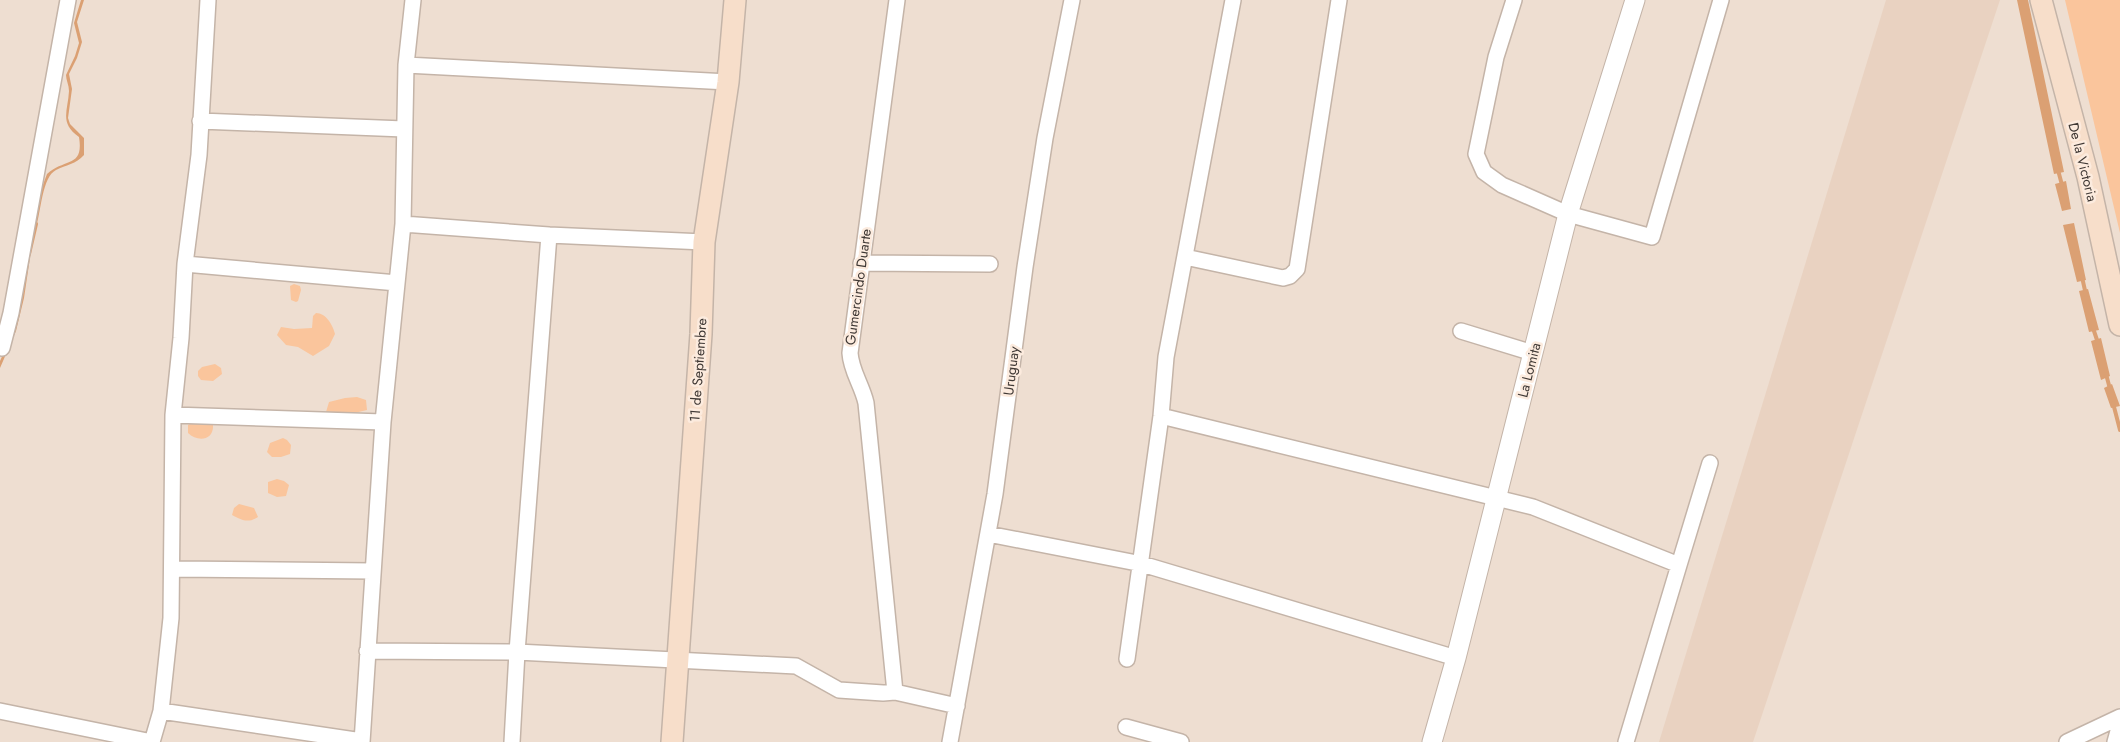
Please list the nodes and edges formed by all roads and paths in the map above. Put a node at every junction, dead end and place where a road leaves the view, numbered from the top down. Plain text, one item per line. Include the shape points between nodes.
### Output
1 (68, 0) edge
2 (208, 0) edge
3 (413, 0) edge
4 (735, 0) edge
5 (897, 0) edge
6 (1072, 0) edge
7 (1233, 0) edge
8 (1339, 0) edge
9 (1514, 0) edge
10 (1635, 0) edge
11 (1721, 0) edge
12 (2041, 0) edge
13 (406, 65) junction
14 (728, 82) junction
15 (200, 121) junction
16 (404, 129) junction
17 (1568, 214) junction
18 (403, 224) junction
19 (549, 235) junction
20 (704, 242) junction
21 (1185, 257) junction
22 (861, 263) junction
23 (185, 264) junction
24 (990, 264) dead end
25 (397, 283) junction
26 (2120, 325) edge
27 (1462, 331) dead end
28 (2, 348) dead end
29 (1533, 354) junction
30 (173, 415) junction
31 (1161, 416) junction
32 (382, 422) junction
33 (1710, 463) dead end
34 (1497, 499) junction
35 (988, 534) junction
36 (1142, 564) junction
37 (1679, 565) junction
38 (173, 569) junction
39 (372, 571) junction
40 (367, 651) junction
41 (517, 652) junction
42 (1456, 658) junction
43 (1127, 659) dead end
44 (677, 660) junction
45 (894, 692) junction
46 (957, 706) junction
47 (0, 712) edge
48 (160, 712) junction
49 (2120, 717) edge
50 (2120, 724) edge
51 (1126, 727) dead end
52 (362, 741) edge
53 (152, 742) edge
54 (512, 742) edge
55 (672, 742) edge
56 (950, 742) edge
57 (1181, 742) edge
58 (1432, 742) edge
59 (1626, 742) edge
60 (2067, 742) edge
61 (2115, 742) edge

1 - 28 street
2 - 15 street
3 - 13 street
4 - 14 main road, 11 de Septiembre
5 - 22 street, Gumercindo Duarte
6 - 35 street, Uruguay via 1045,138
7 - 21 street
8 - 21 street via 1297,269 1283,278
9 - 17 street via 1496,57 1476,154 1484,172 1502,185
10 - 17 street, La Lomita
11 - 17 street via 1652,237
12 - 26 main road, De la Victoria via 2088,177
13 - 14 street
13 - 16 street
14 - 20 main road, 11 de Septiembre
15 - 16 street
15 - 23 street via 199,155
16 - 18 street
17 - 29 street, La Lomita
18 - 19 street
18 - 25 street
19 - 20 street
19 - 41 street
20 - 44 main road, 11 de Septiembre via 701,334
21 - 31 street via 1166,357
22 - 24 street
22 - 45 street, Gumercindo Duarte via 850,353 866,403
23 - 25 street
23 - 30 street
25 - 32 street
27 - 29 street
29 - 34 street, La Lomita
30 - 32 street
30 - 38 street
31 - 34 street
31 - 36 street
32 - 39 street
33 - 37 street
34 - 37 street via 1534,507
34 - 42 street, La Lomita
35 - 36 street
35 - 46 street, Uruguay
36 - 42 street
36 - 43 street
37 - 59 street
38 - 39 street
38 - 48 street
39 - 40 street
40 - 41 street
40 - 52 street
41 - 44 street
41 - 54 street
42 - 58 street, La Lomita
44 - 45 street via 796,666 838,690
44 - 55 main road, 11 de Septiembre
45 - 46 street
46 - 56 street, Uruguay
47 - 53 street
48 - 52 street
48 - 53 street
49 - 60 street
50 - 61 street
51 - 57 street

